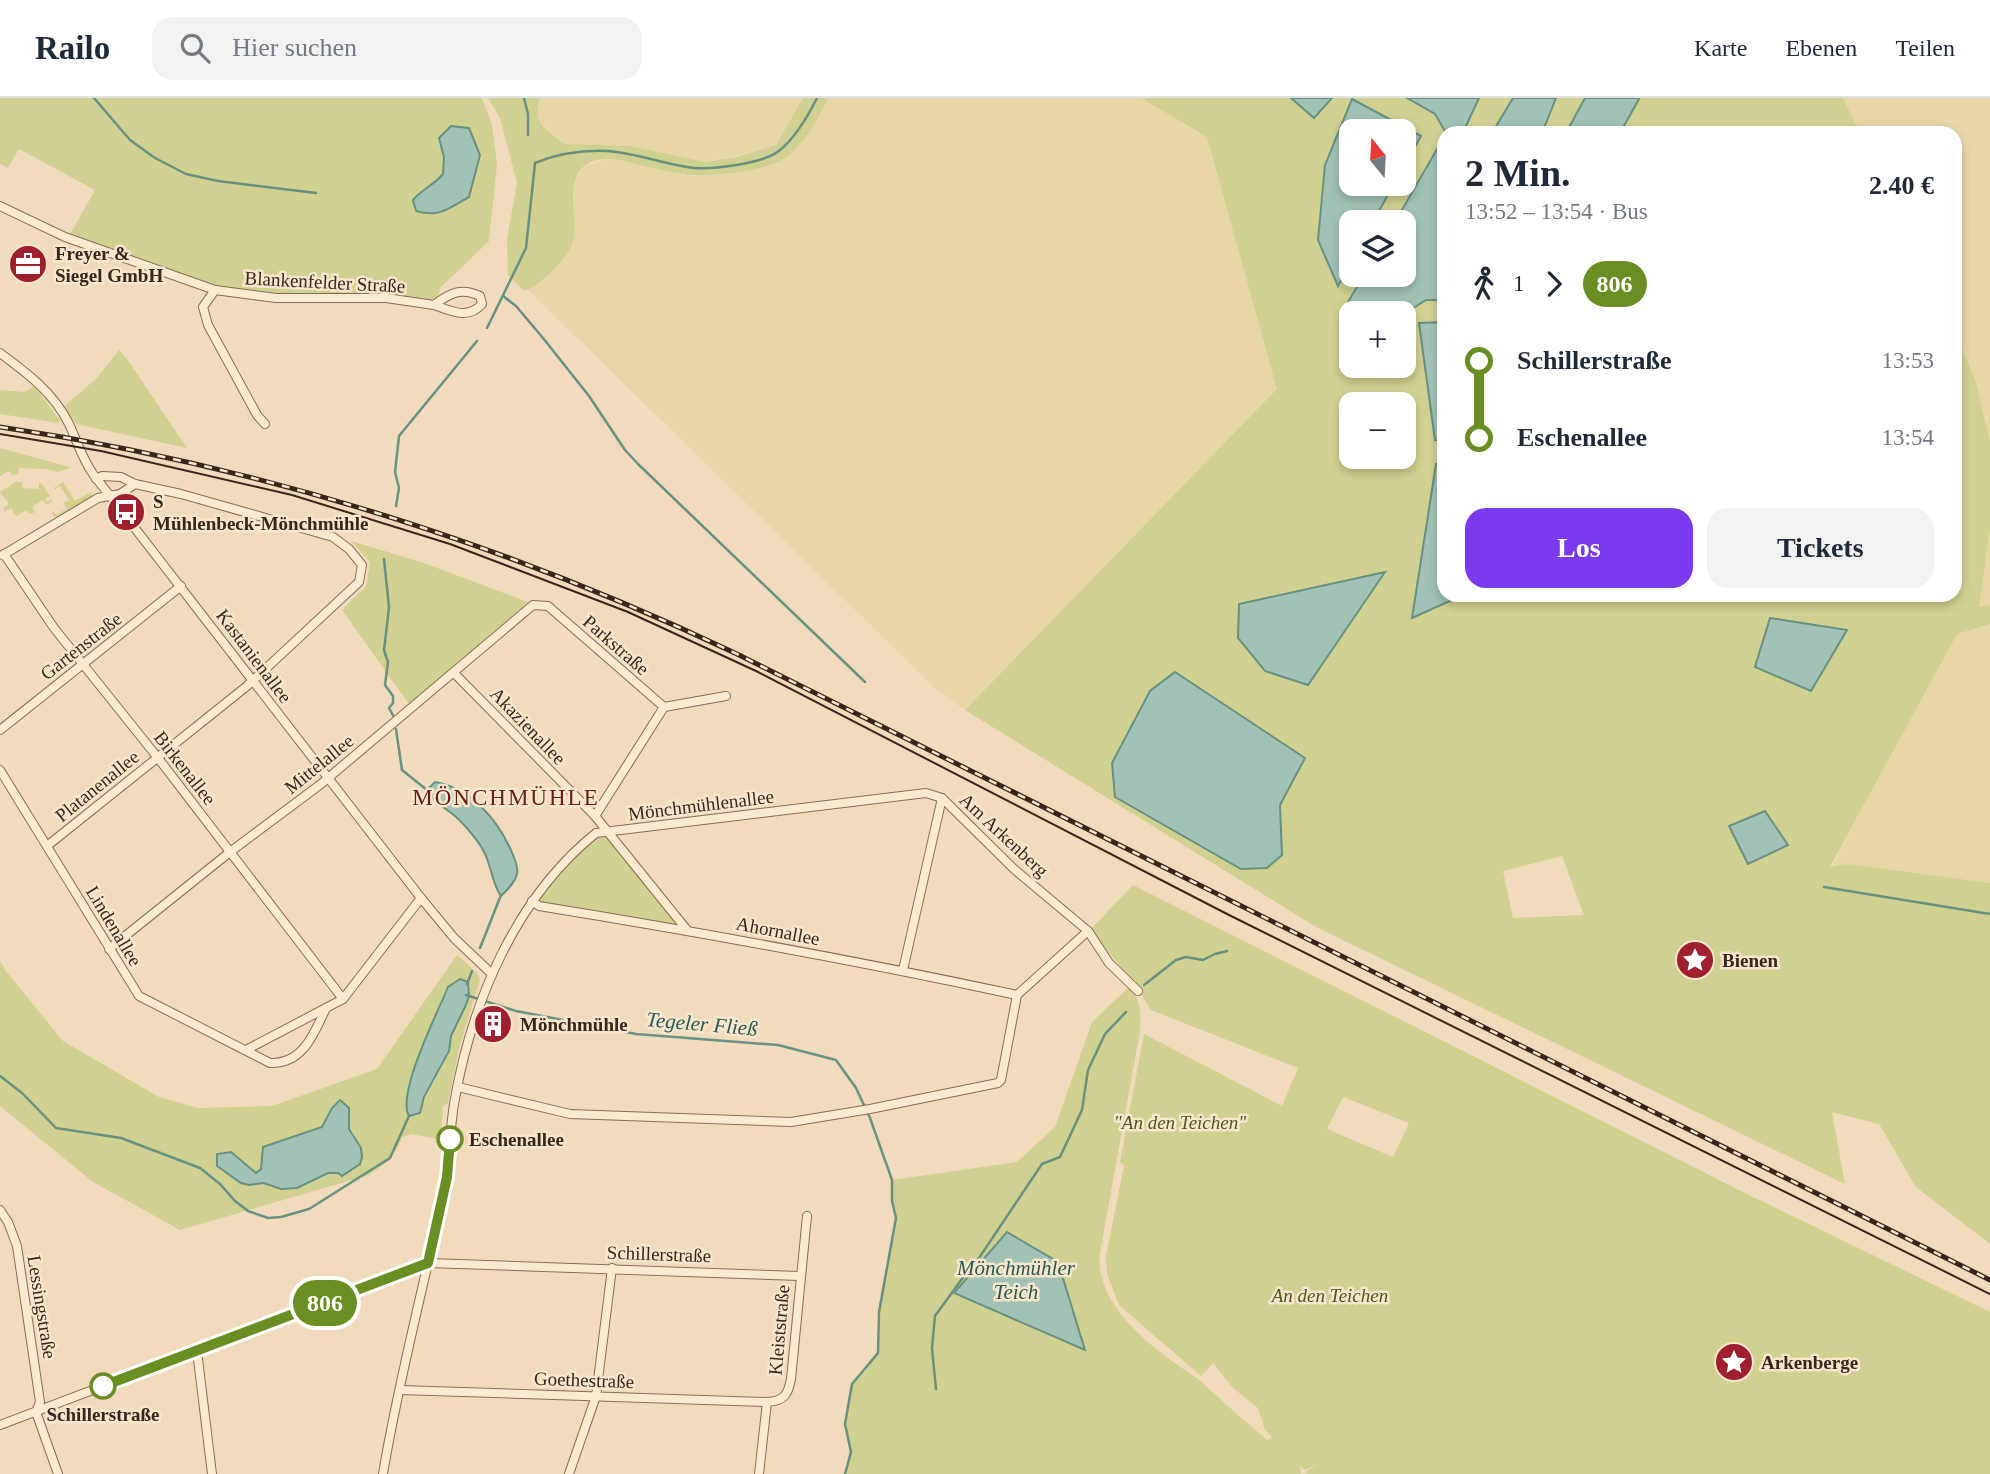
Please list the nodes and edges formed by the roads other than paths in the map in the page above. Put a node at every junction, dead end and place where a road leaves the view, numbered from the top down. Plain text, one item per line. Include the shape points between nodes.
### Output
1 (0, 206) edge
2 (215, 290) junction
3 (434, 305) junction
4 (0, 353) edge
5 (265, 424) dead end
6 (96, 479) junction
7 (135, 484) junction
8 (109, 494) junction
9 (2, 556) edge
10 (181, 586) junction
11 (548, 606) joint
12 (83, 665) junction
13 (454, 673) junction
14 (252, 680) junction
15 (726, 696) dead end
16 (664, 707) junction
17 (0, 730) edge
18 (158, 758) junction
19 (0, 770) edge
20 (328, 778) junction
21 (942, 798) junction
22 (595, 816) junction
23 (609, 832) junction
24 (47, 846) junction
25 (230, 852) junction
26 (421, 898) junction
27 (532, 901) junction
28 (687, 930) junction
29 (1088, 931) junction
30 (109, 950) junction
31 (903, 971) junction
32 (492, 974) junction
33 (1138, 991) dead end
34 (1017, 995) junction
35 (343, 999) junction
36 (326, 1008) junction
37 (246, 1050) junction
38 (457, 1087) junction
39 (0, 1210) edge
40 (807, 1216) dead end
41 (428, 1263) junction
42 (612, 1268) junction
43 (800, 1276) junction
44 (197, 1351) junction
45 (400, 1390) junction
46 (596, 1396) junction
47 (767, 1402) junction
48 (36, 1412) junction
49 (0, 1425) edge
50 (58, 1474) edge
51 (212, 1474) edge
52 (383, 1474) edge
53 (569, 1474) edge
54 (758, 1474) edge

1 - 2 street, Blankenfelder Straße via 65,237
2 - 3 street, Blankenfelder Straße via 276,298 386,298
2 - 5 street via 203,307 208,325
3 - 3 street, Blankenfelder Straße via 466,314 482,304 480,296 469,291 454,292
4 - 6 street, Kastanienallee via 39,382 69,423
6 - 7 street via 121,477
6 - 8 street, Kastanienallee
7 - 8 street via 120,494
7 - 14 street, Platanenallee via 333,537 362,565 359,582
8 - 9 street
8 - 10 street, Kastanienallee
9 - 12 street, Birkenallee
10 - 12 street, Gartenstraße
10 - 14 street, Kastanienallee
11 - 13 street, Mittelallee via 533,605
11 - 16 street, Parkstraße
12 - 17 street, Gartenstraße
12 - 18 street, Birkenallee
13 - 20 street, Mittelallee
13 - 22 street, Akazienallee
14 - 18 street, Platanenallee
14 - 20 street, Kastanienallee
15 - 16 street
16 - 22 street
18 - 24 street, Platanenallee
18 - 25 street, Birkenallee
19 - 24 street, Lindenallee
20 - 25 street, Mittelallee
20 - 26 street, Kastanienallee
21 - 23 street, Mönchmühlenallee via 926,793
21 - 29 street, Am Arkenberg via 1014,869
21 - 31 street, Am Arkenberg
22 - 23 street, Akazienallee
23 - 27 street, Mönchmühlenallee via 596,833 579,846
23 - 28 street, Akazienallee
24 - 30 street, Lindenallee
25 - 30 street, Mittelallee
25 - 35 street, Birkenallee
26 - 32 street, Kastanienallee
26 - 35 street
27 - 28 street, Ahornallee via 539,906
27 - 32 street, Mönchmühlenallee
28 - 31 street, Ahornallee
29 - 33 street, Am Arkenberg via 1109,962
29 - 34 street
30 - 37 street, Lindenallee via 139,996
31 - 34 street, Ahornallee
32 - 38 street, Mönchmühlenallee
34 - 38 street via 998,1083 860,1111 790,1122 570,1114
35 - 36 street
36 - 37 street
36 - 37 street, Lindenallee via 316,1031 295,1058 270,1063
38 - 41 street, Mönchmühlenallee via 447,1177
39 - 48 street, Lessingstraße via 17,1246 40,1402
40 - 43 street, Kleiststraße
41 - 42 street, Schillerstraße
41 - 44 street, Schillerstraße
41 - 45 street, Mönchmühlenallee
42 - 43 street, Schillerstraße
42 - 46 street
43 - 47 street, Kleiststraße via 788,1394 780,1401
44 - 48 street, Schillerstraße
44 - 51 street
45 - 46 street, Goethestraße
45 - 52 street, Mönchmühlenallee
46 - 47 street, Goethestraße
46 - 53 street
47 - 54 street, Kleiststraße
48 - 49 street, Schillerstraße
48 - 50 street

